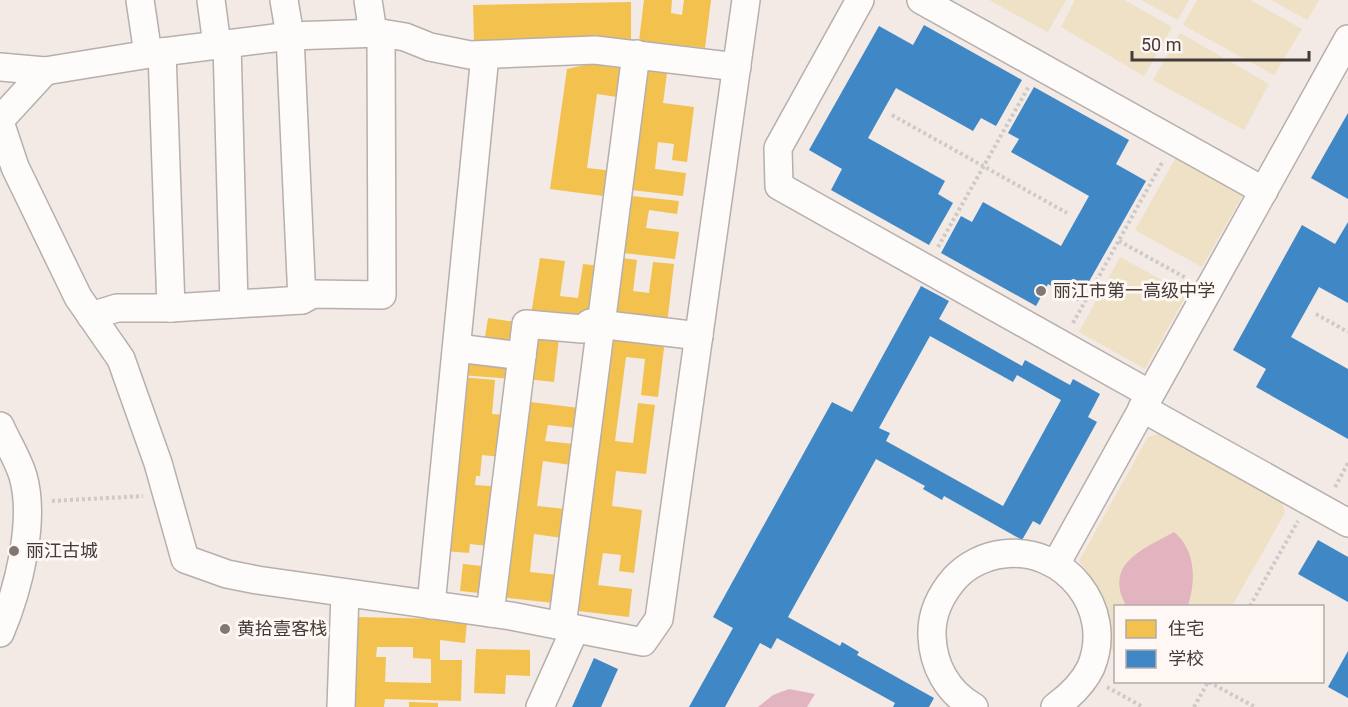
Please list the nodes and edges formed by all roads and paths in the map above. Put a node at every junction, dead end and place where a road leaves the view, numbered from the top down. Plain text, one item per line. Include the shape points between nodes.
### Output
1 (140, 0) edge
2 (211, 0) edge
3 (284, 0) edge
4 (368, 0) edge
5 (746, 0) edge
6 (860, 0) edge
7 (921, 0) edge
8 (377, 33) junction
9 (290, 36) junction
10 (1348, 39) edge
11 (222, 45) junction
12 (155, 53) junction
13 (636, 54) junction
14 (485, 55) junction
15 (1040, 66) junction
16 (0, 67) edge
17 (737, 67) junction
18 (45, 70) junction
19 (892, 115) dead end
20 (0, 121) edge
21 (1174, 141) junction
22 (984, 166) junction
23 (1263, 191) junction
24 (1067, 213) dead end
25 (1119, 241) junction
26 (926, 269) junction
27 (1208, 290) junction
28 (302, 300) junction
29 (234, 304) junction
30 (171, 308) junction
31 (1316, 314) dead end
32 (91, 316) junction
33 (602, 324) junction
34 (1348, 332) edge
35 (699, 336) junction
36 (1061, 344) junction
37 (457, 348) junction
38 (522, 356) junction
39 (1146, 401) junction
40 (0, 426) edge
41 (167, 495) junction
42 (1309, 501) junction
43 (27, 502) junction
44 (1348, 522) edge
45 (1056, 564) junction
46 (345, 592) junction
47 (431, 605) junction
48 (1251, 605) edge
49 (490, 613) junction
50 (568, 628) junction
51 (0, 633) edge
52 (1086, 675) junction
53 (1207, 683) edge
54 (1212, 683) edge
55 (341, 707) edge
56 (540, 707) edge
57 (974, 707) edge
58 (1055, 707) edge
59 (1143, 707) edge
60 (1194, 707) edge
61 (1255, 707) edge

1 - 12 street
2 - 11 street
3 - 9 street
4 - 8 street
5 - 17 street
6 - 26 street via 778,148 778,186
7 - 15 street
8 - 9 street
8 - 14 street via 405,37 458,54
8 - 28 street via 382,295 313,294
9 - 11 street
9 - 28 street
10 - 23 street
11 - 12 street
11 - 29 street
12 - 18 street
12 - 30 street
13 - 14 street via 595,50
13 - 17 street
13 - 33 street
14 - 37 street
15 - 21 street
15 - 22 path
16 - 18 street
17 - 35 street
18 - 20 street
19 - 22 path
20 - 32 street via 15,167
21 - 23 street
21 - 25 path
22 - 24 path
22 - 26 path
23 - 27 street
25 - 27 path
25 - 36 path
26 - 36 street
27 - 39 street
28 - 29 street
29 - 30 street
30 - 32 street via 117,308
31 - 34 path
32 - 41 street via 121,359
33 - 35 street
33 - 38 street via 590,323 582,329 526,324
33 - 50 street
35 - 50 street via 659,619 643,642
36 - 39 street
37 - 38 street
37 - 47 street
38 - 49 street
39 - 42 street
39 - 45 street
40 - 43 street via 23,476
41 - 43 path
41 - 46 street via 185,559 227,574
42 - 44 street
42 - 48 path
43 - 51 street via 18,585
45 - 52 street via 1075,579 1094,611 1096,649
45 - 57 street via 1027,553 983,558 958,574 940,599 932,630 936,662 952,690
46 - 47 street
46 - 55 street
47 - 49 street
49 - 50 street
50 - 56 street
52 - 58 street via 1069,697
52 - 59 path
53 - 60 path
54 - 61 path

